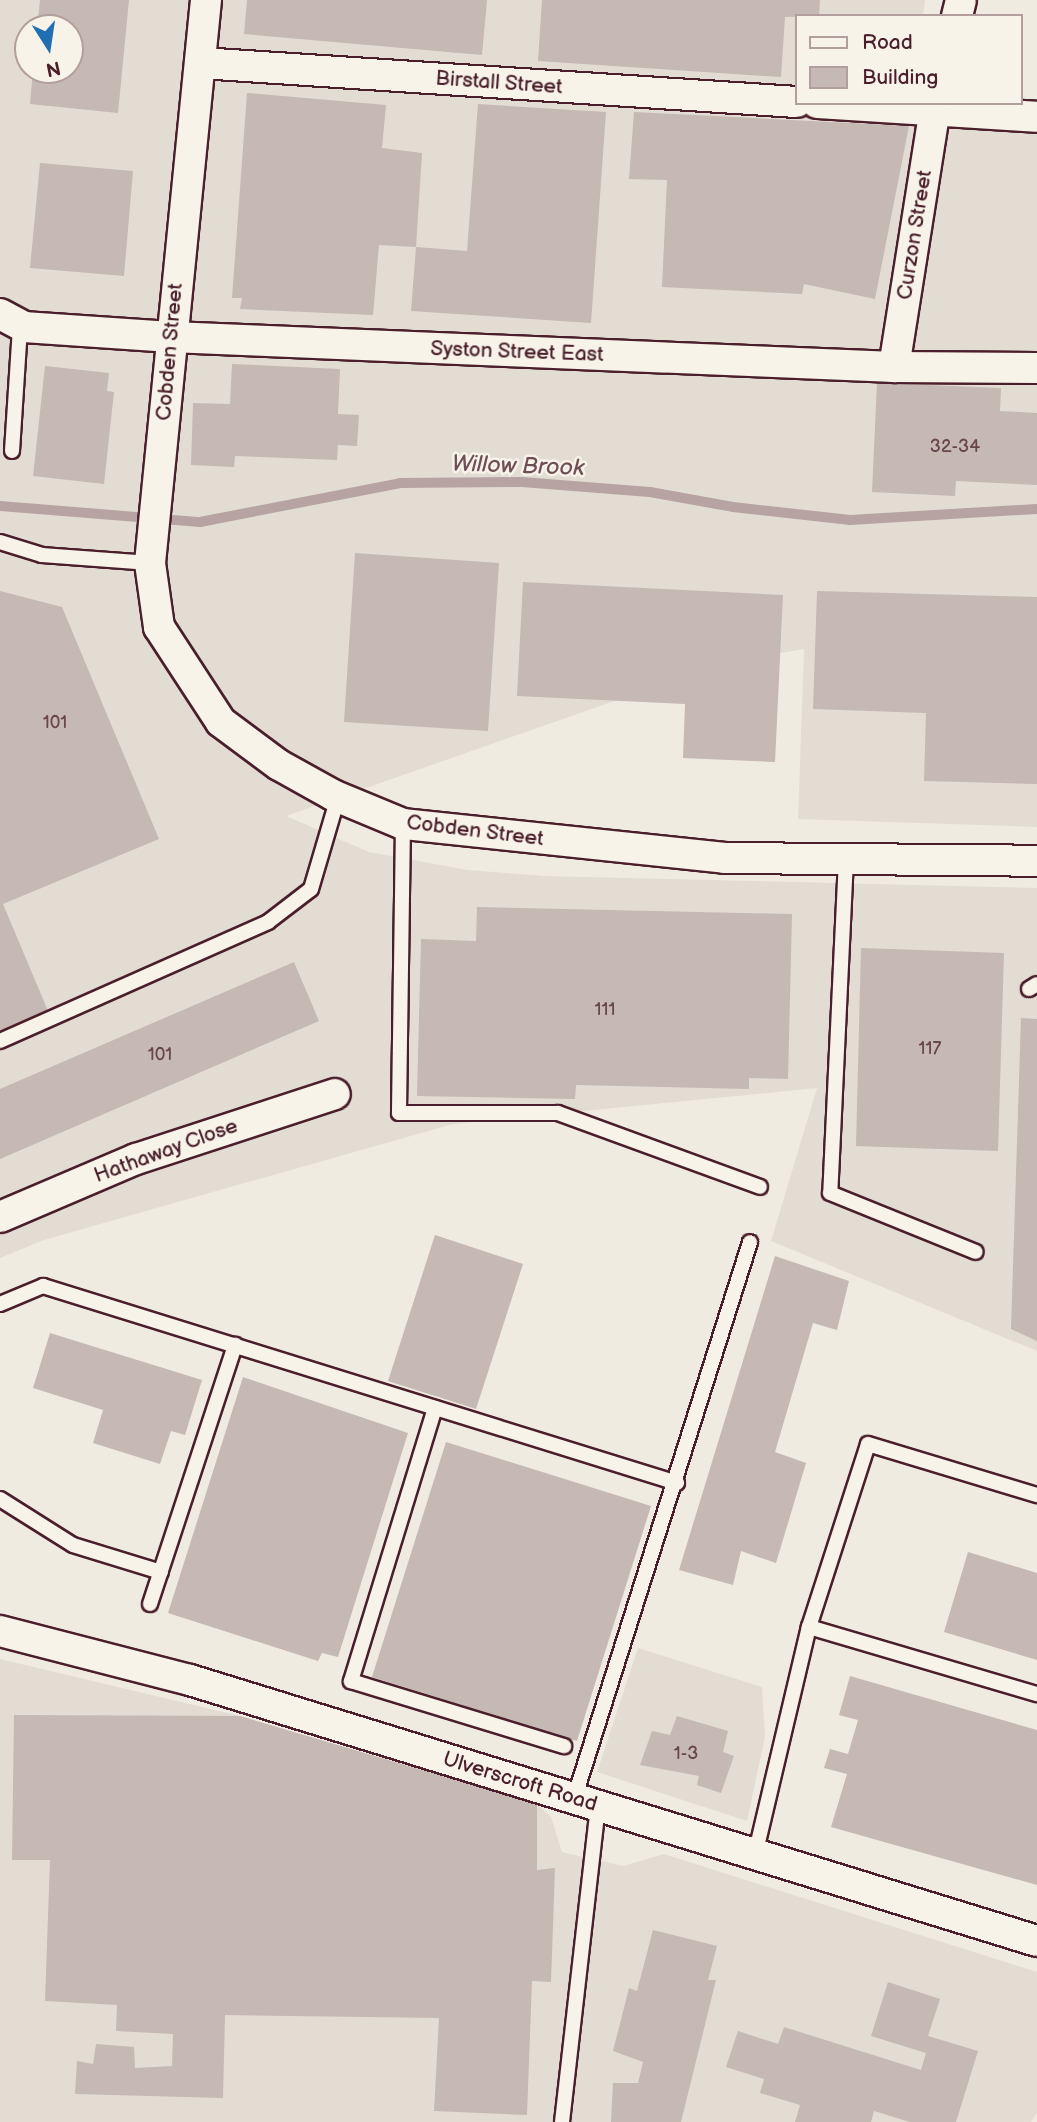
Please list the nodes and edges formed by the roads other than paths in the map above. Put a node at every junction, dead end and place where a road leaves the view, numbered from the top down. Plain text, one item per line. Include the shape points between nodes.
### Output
1 (206, 0) edge
2 (200, 63) junction
3 (796, 102) edge
4 (876, 105) edge
5 (935, 107) edge
6 (1037, 117) edge
7 (8, 323) edge
8 (171, 338) junction
9 (894, 367) junction
10 (1037, 368) edge
11 (12, 451) dead end
12 (0, 542) edge
13 (150, 563) junction
14 (338, 797) junction
15 (403, 824) junction
16 (846, 859) junction
17 (1037, 861) edge
18 (0, 1041) edge
19 (335, 1094) dead end
20 (760, 1187) dead end
21 (0, 1217) edge
22 (750, 1242) dead end
23 (976, 1252) dead end
24 (0, 1304) edge
25 (235, 1345) junction
26 (435, 1408) junction
27 (677, 1483) junction
28 (1037, 1495) edge
29 (0, 1499) edge
30 (161, 1572) junction
31 (150, 1604) dead end
32 (809, 1627) junction
33 (0, 1631) edge
34 (1037, 1694) edge
35 (564, 1746) dead end
36 (586, 1802) junction
37 (755, 1855) junction
38 (1037, 1941) edge
39 (562, 2122) edge

1 - 2 street, Cobden Street
2 - 3 street, Birstall Street
2 - 8 street, Cobden Street
4 - 5 street
5 - 6 street
5 - 9 street, Curzon Street
7 - 8 street, Syston Street East
7 - 11 lane
8 - 9 street, Syston Street East
8 - 13 street, Cobden Street
9 - 10 street, Syston Street East
12 - 13 lane via 42,555
13 - 14 street, Cobden Street via 159,627 221,722 279,765
14 - 15 street, Cobden Street
14 - 18 lane via 311,889 268,922
15 - 16 street, Cobden Street via 724,858
15 - 20 lane via 399,1113 558,1114
16 - 17 street, Cobden Street
16 - 23 lane via 830,1193
19 - 21 street, Hathaway Close via 136,1159
22 - 27 lane
24 - 25 lane via 44,1286
25 - 26 lane
25 - 30 lane
26 - 27 lane
26 - 35 lane via 351,1681
27 - 36 lane
28 - 32 lane via 868,1444
29 - 30 lane via 73,1545
30 - 31 lane
32 - 34 lane
32 - 37 lane
33 - 36 street, Ulverscroft Road via 190,1680
36 - 37 street, Ulverscroft Road
36 - 39 lane
37 - 38 street, Ulverscroft Road

